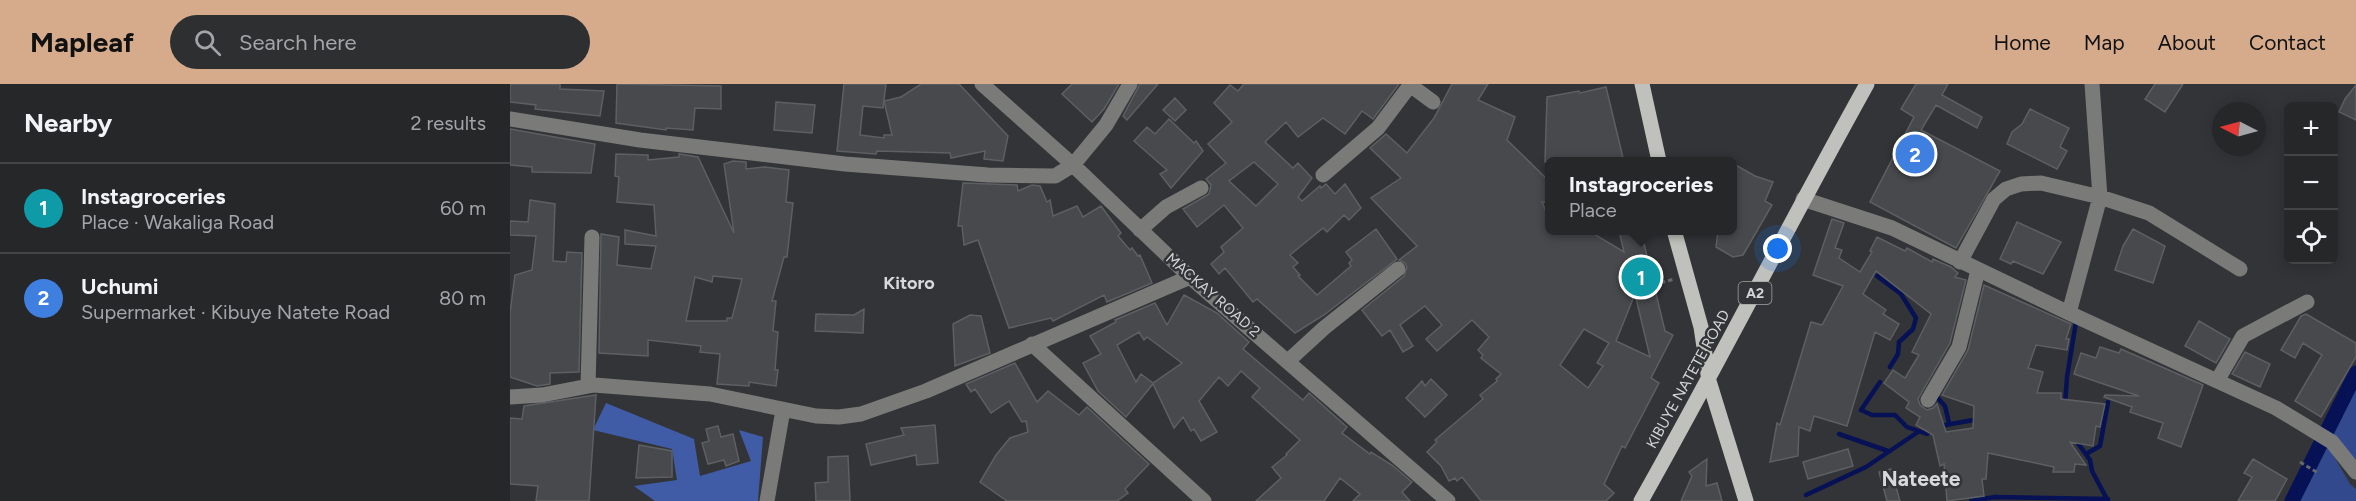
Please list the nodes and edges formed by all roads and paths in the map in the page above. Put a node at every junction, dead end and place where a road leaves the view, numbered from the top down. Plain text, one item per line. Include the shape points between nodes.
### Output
1 (982, 84) edge
2 (1130, 84) edge
3 (1642, 84) edge
4 (1867, 84) edge
5 (2092, 84) edge
6 (1410, 85) edge
7 (1433, 102) dead end
8 (510, 119) edge
9 (1658, 157) edge
10 (1072, 165) junction
11 (1323, 175) dead end
12 (1201, 188) dead end
13 (2100, 197) junction
14 (1803, 199) junction
15 (1140, 230) junction
16 (1675, 235) edge
17 (592, 237) dead end
18 (1960, 262) junction
19 (2240, 268) dead end
20 (1398, 270) dead end
21 (1977, 270) junction
22 (1687, 274) junction
23 (1190, 277) junction
24 (1632, 291) dead end
25 (2307, 302) dead end
26 (2069, 313) junction
27 (1032, 344) junction
28 (1288, 361) junction
29 (1709, 381) junction
30 (2217, 381) junction
31 (588, 386) junction
32 (510, 397) edge
33 (1928, 400) dead end
34 (783, 410) junction
35 (2300, 462) dead end
36 (2356, 472) edge
37 (2318, 473) dead end
38 (767, 501) edge
39 (1204, 501) edge
40 (1448, 501) edge
41 (1641, 501) edge
42 (1746, 501) edge

1 - 10 street, MACKAY ROAD 2
2 - 10 street via 1106,124
3 - 9 main road
4 - 14 main road, KIBUYE NATETE ROAD / A2
5 - 13 street
6 - 7 street
6 - 11 street via 1378,128
8 - 10 street via 640,140 856,165 1034,176 1055,176
10 - 15 street, MACKAY ROAD 2
12 - 15 street via 1166,207
13 - 18 street via 2041,183 2006,189 1994,199
13 - 19 street via 2148,213
13 - 26 street
14 - 18 street via 1892,228
14 - 29 main road, KIBUYE NATETE ROAD / A2
15 - 23 street, MACKAY ROAD 2
16 - 22 main road
17 - 31 street
18 - 21 street
20 - 28 street
21 - 26 street
21 - 33 street via 1959,346
22 - 24 path
22 - 29 main road via 1701,327
23 - 27 street
23 - 28 street, MACKAY ROAD 2
25 - 30 street via 2243,336
26 - 30 street
27 - 34 street via 926,391 861,414 839,417
27 - 39 street
28 - 40 street, MACKAY ROAD 2
29 - 41 main road, KIBUYE NATETE ROAD / A2
29 - 42 main road
30 - 36 street via 2314,430 2332,442
31 - 32 street
31 - 34 street via 710,394
34 - 38 street
35 - 37 path

